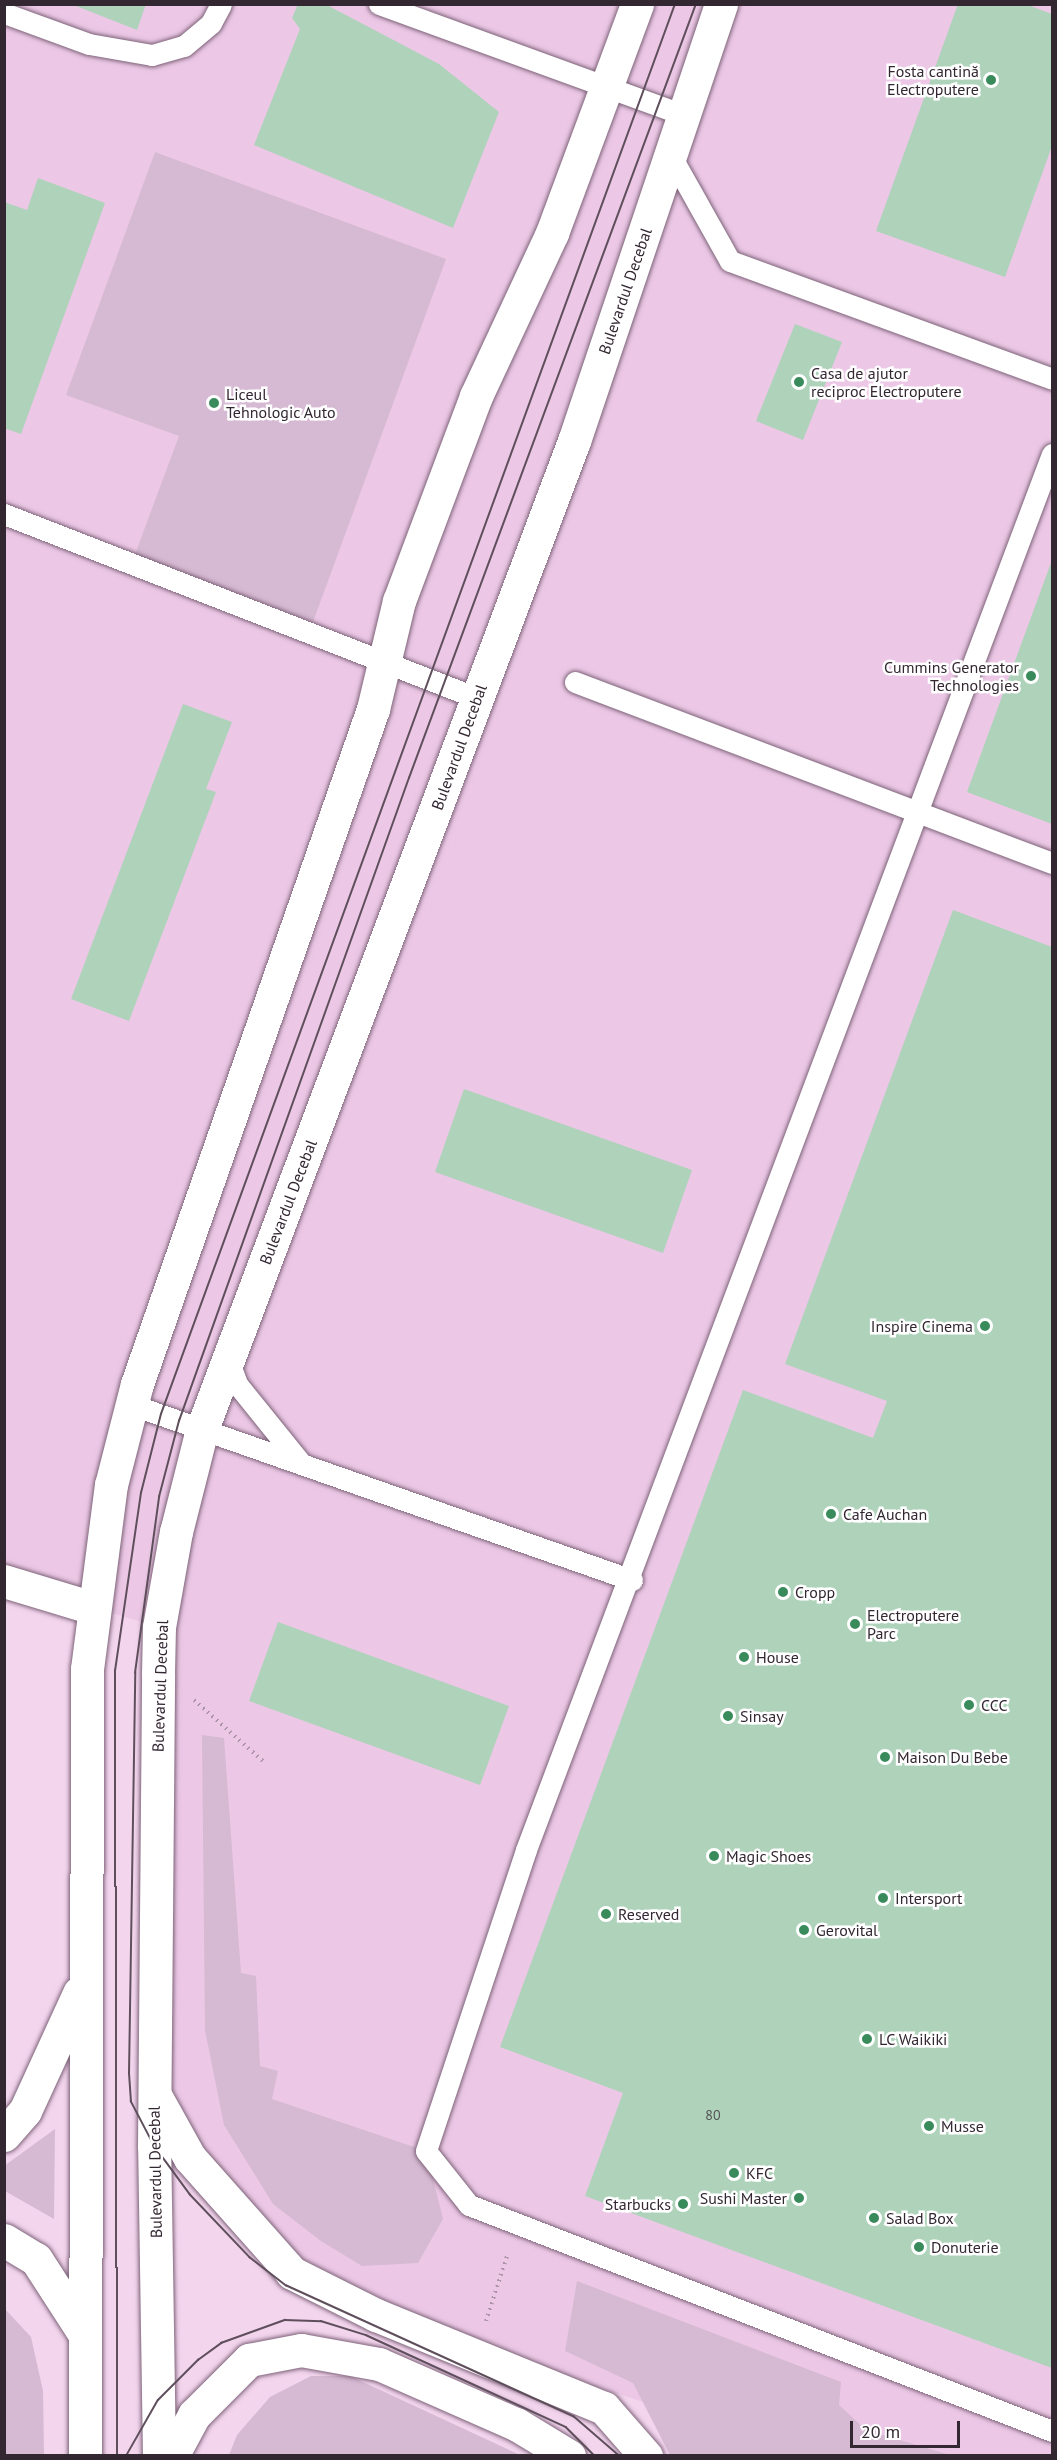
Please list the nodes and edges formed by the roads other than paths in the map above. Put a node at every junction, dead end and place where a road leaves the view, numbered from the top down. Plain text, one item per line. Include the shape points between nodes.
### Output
1 (221, 4) edge
2 (379, 4) edge
3 (637, 4) edge
4 (721, 4) edge
5 (4, 13) edge
6 (607, 86) junction
7 (684, 115) junction
8 (671, 156) junction
9 (1053, 379) edge
10 (1053, 454) edge
11 (4, 514) edge
12 (385, 662) junction
13 (575, 682) dead end
14 (477, 698) junction
15 (920, 814) junction
16 (1053, 863) edge
17 (228, 1359) junction
18 (130, 1404) junction
19 (202, 1429) junction
20 (303, 1465) junction
21 (632, 1580) junction
22 (4, 1581) edge
23 (93, 1608) junction
24 (86, 1977) junction
25 (154, 2093) junction
26 (4, 2135) edge
27 (4, 2240) edge
28 (87, 2337) junction
29 (1053, 2431) edge
30 (85, 2456) edge
31 (159, 2456) edge
32 (172, 2456) edge
33 (569, 2456) edge
34 (646, 2456) edge

1 - 5 lane via 210,23 184,46 152,55 89,44
2 - 6 lane
3 - 6 main road
4 - 7 main road, Bulevardul Decebal
6 - 7 lane
6 - 12 main road via 552,232 476,396 399,602
7 - 8 main road, Bulevardul Decebal
8 - 9 lane via 730,261
8 - 14 main road, Bulevardul Decebal via 574,441
10 - 15 lane
11 - 12 lane
12 - 14 lane
12 - 18 main road via 373,709
13 - 15 lane
14 - 17 main road, Bulevardul Decebal
15 - 16 lane
15 - 21 lane
17 - 19 main road, Bulevardul Decebal
17 - 20 lane via 237,1384
18 - 19 lane
18 - 23 main road
19 - 20 lane
19 - 25 main road, Bulevardul Decebal via 176,1532 159,1627
20 - 21 lane
21 - 29 lane via 526,1850 426,2151 470,2205
22 - 23 main road
23 - 24 main road via 87,1669
24 - 26 main road via 25,2111
24 - 28 main road via 81,2229
25 - 31 main road, Bulevardul Decebal
25 - 34 main road via 189,2158 292,2273 376,2315 476,2352 604,2408
27 - 28 main road via 36,2259
28 - 30 main road
32 - 33 main road via 194,2415 249,2360 301,2350 379,2364 516,2424

